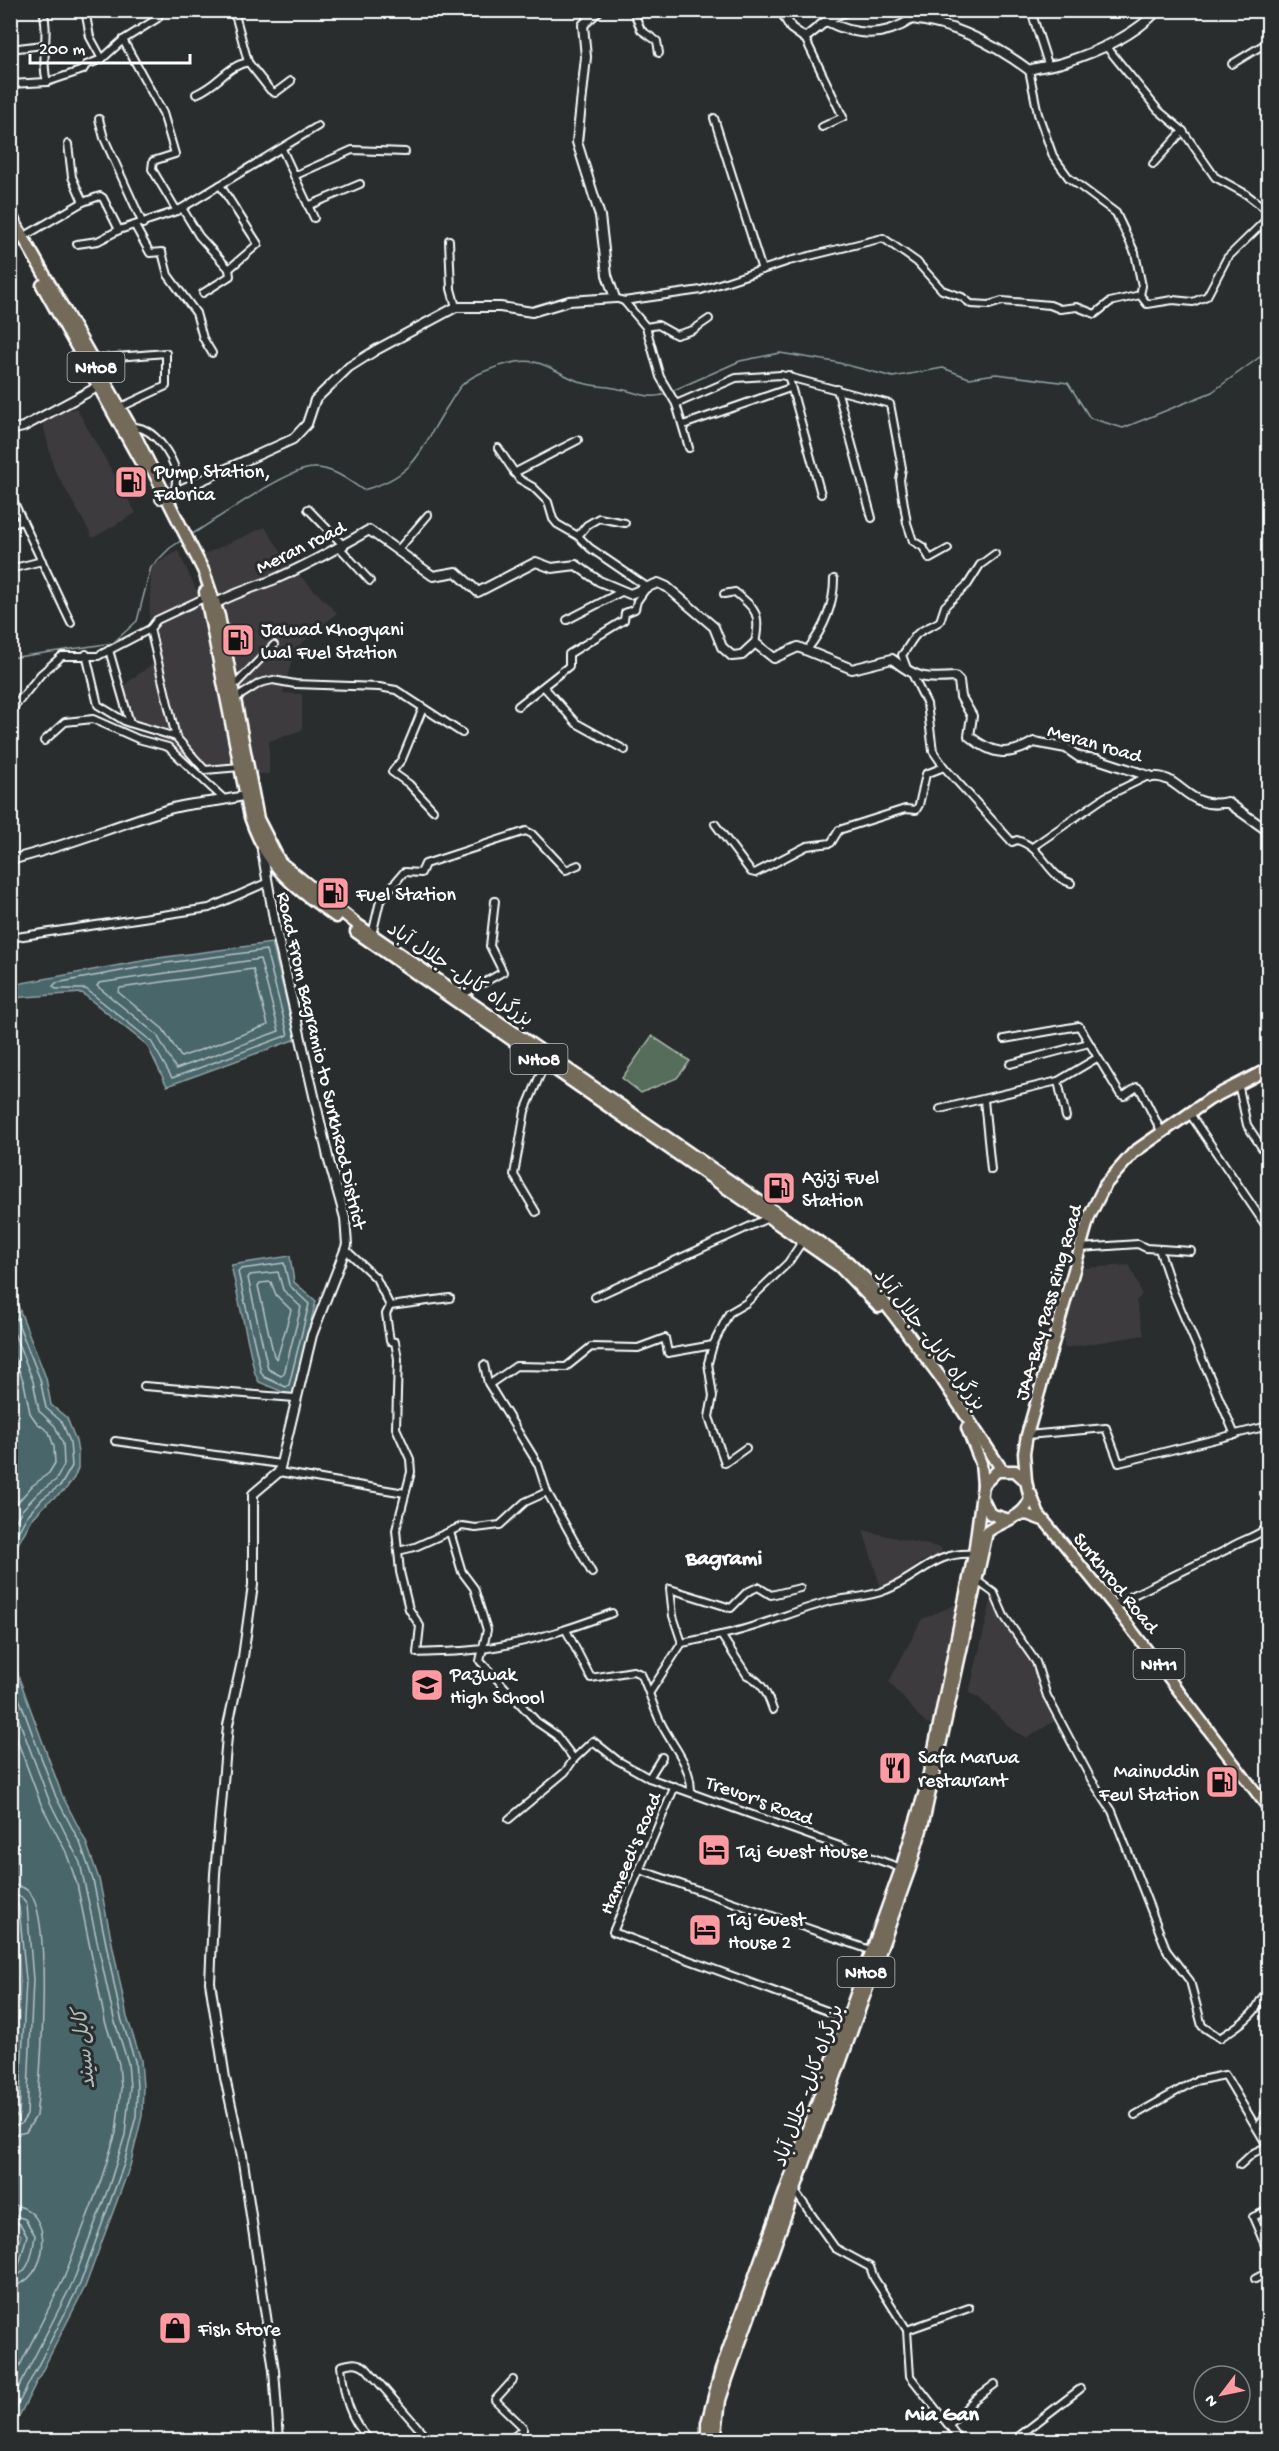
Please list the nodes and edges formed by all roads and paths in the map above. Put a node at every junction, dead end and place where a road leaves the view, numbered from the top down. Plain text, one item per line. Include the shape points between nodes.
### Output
1 (43, 10) edge
2 (86, 10) edge
3 (158, 10) edge
4 (229, 10) edge
5 (581, 10) edge
6 (599, 10) edge
7 (633, 10) edge
8 (781, 10) edge
9 (851, 10) edge
10 (1158, 10) edge
11 (1031, 11) edge
12 (912, 15) edge
13 (589, 18) junction
14 (826, 21) junction
15 (805, 38) junction
16 (123, 40) junction
17 (1269, 42) edge
18 (43, 45) junction
19 (1105, 45) junction
20 (10, 49) edge
21 (659, 53) dead end
22 (102, 59) junction
23 (248, 62) junction
24 (1048, 64) junction
25 (1232, 64) dead end
26 (1029, 70) junction
27 (291, 81) dead end
28 (47, 82) junction
29 (10, 84) edge
30 (196, 94) dead end
31 (714, 118) dead end
32 (99, 119) dead end
33 (318, 126) dead end
34 (822, 128) dead end
35 (1182, 131) junction
36 (68, 144) dead end
37 (282, 149) junction
38 (405, 152) dead end
39 (1153, 164) dead end
40 (294, 176) junction
41 (360, 184) dead end
42 (220, 185) junction
43 (83, 202) junction
44 (308, 206) junction
45 (180, 210) junction
46 (1269, 211) edge
47 (10, 213) edge
48 (314, 218) dead end
49 (1269, 218) edge
50 (143, 224) junction
51 (135, 226) junction
52 (119, 230) junction
53 (14, 234) edge
54 (449, 240) dead end
55 (77, 243) dead end
56 (229, 269) junction
57 (762, 270) junction
58 (203, 292) dead end
59 (1140, 296) junction
60 (615, 298) junction
61 (624, 301) junction
62 (456, 307) junction
63 (709, 319) dead end
64 (646, 327) junction
65 (212, 353) dead end
66 (104, 358) dead end
67 (788, 375) junction
68 (101, 385) junction
69 (790, 388) junction
70 (837, 389) junction
71 (676, 404) junction
72 (119, 408) junction
73 (683, 425) junction
74 (10, 430) edge
75 (129, 432) junction
76 (578, 440) dead end
77 (498, 448) dead end
78 (689, 448) dead end
79 (514, 473) junction
80 (10, 494) edge
81 (821, 494) dead end
82 (167, 496) junction
83 (308, 509) dead end
84 (428, 515) dead end
85 (872, 518) dead end
86 (22, 522) junction
87 (626, 523) dead end
88 (10, 525) edge
89 (578, 536) junction
90 (342, 547) junction
91 (948, 549) dead end
92 (399, 550) junction
93 (995, 554) dead end
94 (42, 561) junction
95 (10, 569) edge
96 (834, 579) dead end
97 (370, 581) dead end
98 (647, 587) junction
99 (623, 591) junction
100 (724, 594) dead end
101 (210, 602) junction
102 (567, 620) dead end
103 (71, 622) dead end
104 (150, 629) junction
105 (755, 643) junction
106 (274, 645) dead end
107 (109, 650) junction
108 (807, 650) junction
109 (86, 654) junction
110 (910, 674) junction
111 (233, 687) junction
112 (544, 687) junction
113 (229, 700) junction
114 (518, 706) dead end
115 (423, 708) junction
116 (10, 712) edge
117 (130, 723) junction
118 (462, 734) dead end
119 (176, 737) junction
120 (44, 741) dead end
121 (625, 750) dead end
122 (944, 766) junction
123 (240, 767) junction
124 (1150, 775) junction
125 (246, 795) junction
126 (226, 801) junction
127 (433, 810) dead end
128 (715, 824) dead end
129 (1269, 831) edge
130 (1034, 846) junction
131 (262, 850) junction
132 (10, 860) edge
133 (578, 865) dead end
134 (279, 873) junction
135 (266, 881) junction
136 (1071, 883) dead end
137 (495, 901) dead end
138 (331, 909) junction
139 (372, 935) junction
140 (10, 938) edge
141 (462, 995) junction
142 (476, 1011) junction
143 (1004, 1039) dead end
144 (1089, 1043) junction
145 (1097, 1058) junction
146 (551, 1064) junction
147 (1010, 1064) dead end
148 (1269, 1069) edge
149 (1058, 1081) junction
150 (1239, 1083) junction
151 (984, 1100) junction
152 (940, 1109) dead end
153 (620, 1111) junction
154 (1190, 1114) junction
155 (1066, 1117) dead end
156 (1162, 1133) junction
157 (1269, 1157) edge
158 (991, 1170) dead end
159 (536, 1212) dead end
160 (768, 1218) junction
161 (1264, 1223) dead end
162 (806, 1237) junction
163 (1080, 1248) junction
164 (1159, 1248) junction
165 (346, 1250) junction
166 (1191, 1251) dead end
167 (595, 1297) dead end
168 (450, 1298) dead end
169 (390, 1306) junction
170 (713, 1345) junction
171 (484, 1365) dead end
172 (939, 1380) junction
173 (490, 1384) junction
174 (144, 1386) dead end
175 (295, 1398) junction
176 (1269, 1426) edge
177 (1027, 1435) junction
178 (1235, 1435) junction
179 (115, 1441) dead end
180 (746, 1448) dead end
181 (1024, 1453) junction
182 (280, 1468) junction
183 (1004, 1470) junction
184 (1026, 1481) junction
185 (982, 1488) junction
186 (405, 1492) junction
187 (547, 1492) junction
188 (1030, 1493) junction
189 (1264, 1493) dead end
190 (1269, 1501) edge
191 (1019, 1515) junction
192 (1006, 1520) junction
193 (1046, 1522) junction
194 (1269, 1527) edge
195 (450, 1532) junction
196 (398, 1551) junction
197 (974, 1554) junction
198 (592, 1573) dead end
199 (975, 1579) junction
200 (800, 1588) dead end
201 (1113, 1605) junction
202 (612, 1613) dead end
203 (566, 1630) junction
204 (721, 1635) junction
205 (682, 1642) junction
206 (482, 1649) junction
207 (650, 1692) junction
208 (773, 1710) dead end
209 (662, 1757) dead end
210 (574, 1759) junction
211 (649, 1778) junction
212 (675, 1786) junction
213 (691, 1791) junction
214 (1269, 1808) edge
215 (509, 1819) dead end
216 (902, 1868) junction
217 (640, 1870) junction
218 (873, 1951) junction
219 (1269, 1991) edge
220 (849, 2019) junction
221 (1269, 2109) edge
222 (1135, 2115) dead end
223 (1258, 2127) junction
224 (1268, 2147) edge
225 (1240, 2165) dead end
226 (794, 2190) junction
227 (1269, 2210) edge
228 (1269, 2252) edge
229 (1269, 2272) edge
230 (1255, 2279) dead end
231 (969, 2308) dead end
232 (907, 2330) junction
233 (513, 2380) dead end
234 (995, 2384) dead end
235 (1080, 2389) dead end
236 (949, 2425) junction
237 (422, 2432) dead end
238 (279, 2440) edge
239 (370, 2440) edge
240 (509, 2440) edge
241 (707, 2440) edge
242 (715, 2440) edge
243 (960, 2440) edge
244 (1014, 2440) edge

1 - 18 street
2 - 22 street via 90,37
3 - 16 street via 158,18
4 - 23 street via 236,18
5 - 13 street
6 - 13 street
7 - 21 street via 641,30 657,41
8 - 15 street via 791,28
9 - 14 street
10 - 19 street via 1138,30
11 - 24 street
12 - 14 street via 896,30 867,33 848,32
12 - 26 street via 962,31
13 - 60 street via 583,25 586,57 577,142 600,216 607,275
14 - 15 street
15 - 34 street via 843,117
16 - 22 street
16 - 45 street via 164,113 175,154 153,161 152,169
17 - 25 street
18 - 20 street
18 - 28 street
19 - 24 street via 1063,63
19 - 35 street via 1158,110
22 - 28 street via 69,77
23 - 27 street via 275,93
23 - 30 street via 234,65 213,87
24 - 26 street
26 - 59 street via 1038,114 1053,156 1069,178 1116,213 1135,253 1142,286
28 - 29 street
31 - 57 street
32 - 50 street
33 - 37 street
35 - 39 street
35 - 46 street via 1215,177
36 - 43 street via 72,177
37 - 40 street
37 - 42 street
38 - 40 street via 352,150
40 - 44 street
41 - 44 street
42 - 45 street
42 - 56 street via 258,244
43 - 52 street via 102,196
43 - 53 street
44 - 48 street
45 - 50 street
45 - 56 street
47 - 53 highway, بزرگراه کابل- جلال آباد / NH08
49 - 59 street via 1227,258 1211,291 1200,300 1147,304
50 - 51 street
51 - 52 street
51 - 65 street via 150,253 162,252 168,275 196,313
52 - 55 street via 98,241
53 - 68 highway, بزرگراه کابل- جلال آباد / NH08
54 - 62 street via 451,289
56 - 58 street via 230,276
57 - 59 street via 883,238 917,262 942,290 971,304 989,305 1002,300 1050,304 1060,309 1077,307 1095,314 1110,302
57 - 61 street via 701,290
60 - 61 street
60 - 62 street via 569,301 532,312
61 - 64 street
62 - 82 street via 349,367 315,400 307,424 293,439
63 - 64 street via 676,335 658,326
64 - 71 street via 660,377
66 - 72 street via 166,353 166,386
67 - 69 street
67 - 70 street
67 - 71 street via 736,378
68 - 72 highway, بزرگراه کابل- جلال آباد / NH08
68 - 74 street via 23,427
68 - 75 highway, بزرگراه کابل- جلال آباد / NH08
69 - 73 street
69 - 81 street
70 - 85 street
70 - 91 street via 890,404 907,523 914,541 923,546 930,559
71 - 73 street
72 - 75 highway, بزرگراه کابل- جلال آباد / NH08
73 - 78 street
75 - 82 highway, بزرگراه کابل- جلال آباد / NH08
75 - 82 street via 142,428 159,441 177,474
76 - 79 street
77 - 79 street
79 - 89 street via 548,502 557,524
80 - 86 street
82 - 101 highway, بزرگراه کابل- جلال آباد / NH08
83 - 90 street
84 - 92 street
86 - 88 street
86 - 94 street
87 - 89 street via 599,518
89 - 98 street
90 - 92 street, Meran road via 369,530
90 - 97 street
90 - 101 street, Meran road via 274,579
92 - 99 street, Meran road via 433,576 456,572 478,591 538,562 552,567 576,565 598,581
93 - 110 street via 980,565 968,584 945,606 940,621 914,637 911,647 902,655
94 - 95 street
94 - 103 street
96 - 108 street via 834,597 821,633
98 - 99 street via 633,594
98 - 105 street via 658,583 683,599 714,627 726,653 740,656
98 - 112 street via 624,620 569,654 569,666
99 - 102 street
100 - 105 street via 735,592 756,612 759,625
101 - 104 street via 157,620
101 - 111 highway, بزرگراه کابل- جلال آباد / NH08
101 - 113 highway, بزرگراه کابل- جلال آباد / NH08
104 - 107 street
104 - 119 street
105 - 108 street via 774,658 794,647
106 - 111 street
107 - 109 street via 98,656
107 - 117 street
108 - 110 street, Meran road via 852,669 892,659
109 - 116 street via 62,656 41,674
109 - 117 street via 98,705
110 - 122 street via 927,704 933,751
110 - 124 street, Meran road via 924,679 958,679 961,697 972,716 969,736 995,751 1018,751 1035,742 1066,748 1079,758
111 - 113 highway, بزرگراه کابل- جلال آباد / NH08
112 - 114 street
112 - 121 street via 576,723
113 - 115 street via 273,680 396,690
113 - 123 highway, بزرگراه کابل- جلال آباد / NH08
113 - 138 highway, بزرگراه کابل- جلال آباد / NH08 via 258,819 270,844 280,862
115 - 118 street
115 - 127 street via 402,759 392,772
117 - 119 street
119 - 123 street via 205,770
120 - 126 street via 65,722 93,719 168,747
122 - 128 street via 926,774 916,810 905,809 839,830 831,843 807,846 755,873
122 - 130 street via 1012,842
123 - 125 highway, بزرگراه کابل- جلال آباد / NH08
124 - 129 street, Meran road via 1161,777 1206,804 1227,802
124 - 130 street via 1106,797
125 - 126 street
125 - 131 highway, بزرگراه کابل- جلال آباد / NH08
126 - 132 street via 171,808
130 - 136 street via 1059,879
131 - 134 highway, بزرگراه کابل- جلال آباد / NH08
131 - 135 street, Road From Bagramio to SurkhRod District
133 - 139 street via 566,870 526,831 425,864 421,873 405,871 380,902
134 - 135 street, Road From Bagramio to SurkhRod District
134 - 138 highway, بزرگراه کابل- جلال آباد / NH08 via 292,886
135 - 140 street via 209,908
135 - 165 street, Road From Bagramio to SurkhRod District via 345,1218
137 - 141 street via 490,946 503,972
138 - 139 highway, بزرگراه کابل- جلال آباد / NH08
138 - 142 highway, بزرگراه کابل- جلال آباد / NH08
139 - 141 highway, بزرگراه کابل- جلال آباد / NH08
141 - 142 highway, بزرگراه کابل- جلال آباد / NH08
142 - 146 highway, بزرگراه کابل- جلال آباد / NH08
143 - 144 street via 1077,1025
144 - 145 street
144 - 147 street
145 - 149 street
145 - 156 street via 1120,1095 1140,1089
146 - 153 highway, بزرگراه کابل- جلال آباد / NH08
146 - 159 street via 525,1112 514,1175
148 - 150 highway, JAA-Bay Pass Ring Road
149 - 151 street
149 - 155 street
150 - 154 highway, JAA-Bay Pass Ring Road
150 - 157 street via 1246,1125
151 - 152 street
151 - 158 street
153 - 160 highway, بزرگراه کابل- جلال آباد / NH08
153 - 162 highway, بزرگراه کابل- جلال آباد / NH08
154 - 156 highway, JAA-Bay Pass Ring Road
154 - 161 street
156 - 163 highway, JAA-Bay Pass Ring Road via 1134,1152 1105,1185 1089,1217
160 - 162 highway, بزرگراه کابل- جلال آباد / NH08
160 - 167 street
162 - 170 street via 788,1263 746,1303 729,1313
162 - 172 highway, بزرگراه کابل- جلال آباد / NH08 via 854,1279
163 - 164 street via 1138,1244
163 - 177 highway, JAA-Bay Pass Ring Road
164 - 166 street
164 - 178 street via 1173,1291
165 - 169 street via 376,1278
165 - 175 street, Road From Bagramio to SurkhRod District via 316,1321
168 - 169 street
169 - 186 street via 386,1314 390,1341 395,1342 398,1359 396,1428 410,1458 411,1472
170 - 173 street via 668,1353 665,1338 638,1348 591,1347 566,1367 516,1366
170 - 180 street via 708,1362 713,1396 709,1417 724,1462
171 - 173 street
172 - 183 highway, بزرگراه کابل- جلال آباد / NH08
172 - 185 highway, بزرگراه کابل- جلال آباد / NH08 via 972,1438 981,1464
173 - 187 street via 538,1464
174 - 175 street
175 - 182 street, Road From Bagramio to SurkhRod District
176 - 178 street
177 - 178 street via 1106,1428 1119,1463
177 - 181 highway, JAA-Bay Pass Ring Road
179 - 182 street
181 - 183 highway
181 - 184 highway, JAA-Bay Pass Ring Road
182 - 186 street
182 - 238 street via 253,1494 253,1585 228,1725 210,1982 242,2155 274,2370
183 - 184 highway, بزرگراه کابل- جلال آباد / NH08 via 1021,1475
183 - 185 highway via 992,1474
184 - 188 highway
185 - 192 highway, بزرگراه کابل- جلال آباد / NH08 via 985,1508
185 - 197 highway, بزرگراه کابل- جلال آباد / NH08
186 - 196 street via 396,1530
187 - 195 street via 525,1502 500,1525 462,1526
187 - 198 street
188 - 191 highway via 1028,1506
188 - 193 main road, Surkhrod Road / NH11
189 - 190 street
191 - 192 highway, بزرگراه کابل- جلال آباد / NH08
191 - 193 main road
192 - 199 highway, بزرگراه کابل- جلال آباد / NH08 via 987,1532
193 - 201 main road, Surkhrod Road / NH11
194 - 201 street
195 - 196 street
195 - 206 street via 487,1630
196 - 206 street via 409,1609 420,1626 417,1653
197 - 204 street via 955,1553 884,1591 831,1601
197 - 216 highway, بزرگراه کابل- جلال آباد / NH08 via 926,1788
199 - 219 street via 994,1593 1004,1616 1036,1662 1047,1696 1090,1779 1112,1811 1167,1951 1190,1981 1202,2026 1220,2038 1245,2020
199 - 226 highway, بزرگراه کابل- جلال آباد / NH08 via 920,1834
200 - 205 street via 771,1594 758,1587 731,1608 670,1590
201 - 214 main road, Surkhrod Road / NH11
202 - 203 street
203 - 206 street
203 - 207 street via 588,1676 638,1671
204 - 205 street
204 - 208 street via 747,1675 768,1693
205 - 207 street
206 - 210 street via 480,1661 537,1722 556,1735
207 - 213 street via 660,1722 685,1764
209 - 211 street
210 - 211 street, Trevor's Road via 593,1741
210 - 215 street via 565,1772
211 - 212 street, Trevor's Road
212 - 213 street, Trevor's Road
212 - 217 street, Hameed's Road
213 - 216 street, Trevor's Road
216 - 218 highway, بزرگراه کابل- جلال آباد / NH08
217 - 218 street
217 - 220 street, Hameed's Road via 613,1932
218 - 220 highway, بزرگراه کابل- جلال آباد / NH08
220 - 241 highway, بزرگراه کابل- جلال آباد / NH08 via 721,2370
221 - 223 street
222 - 223 street via 1190,2083 1225,2075
223 - 224 street
224 - 225 street via 1253,2153
226 - 232 street via 835,2248 870,2267
226 - 242 highway, بزرگراه کابل- جلال آباد / NH08 via 720,2400
227 - 228 street via 1253,2217
229 - 230 street
231 - 232 street
232 - 236 street via 910,2376
233 - 240 street via 495,2400 523,2427
234 - 236 street
235 - 244 street
236 - 243 street
237 - 239 street via 366,2368 350,2363 341,2366 349,2410 356,2426

